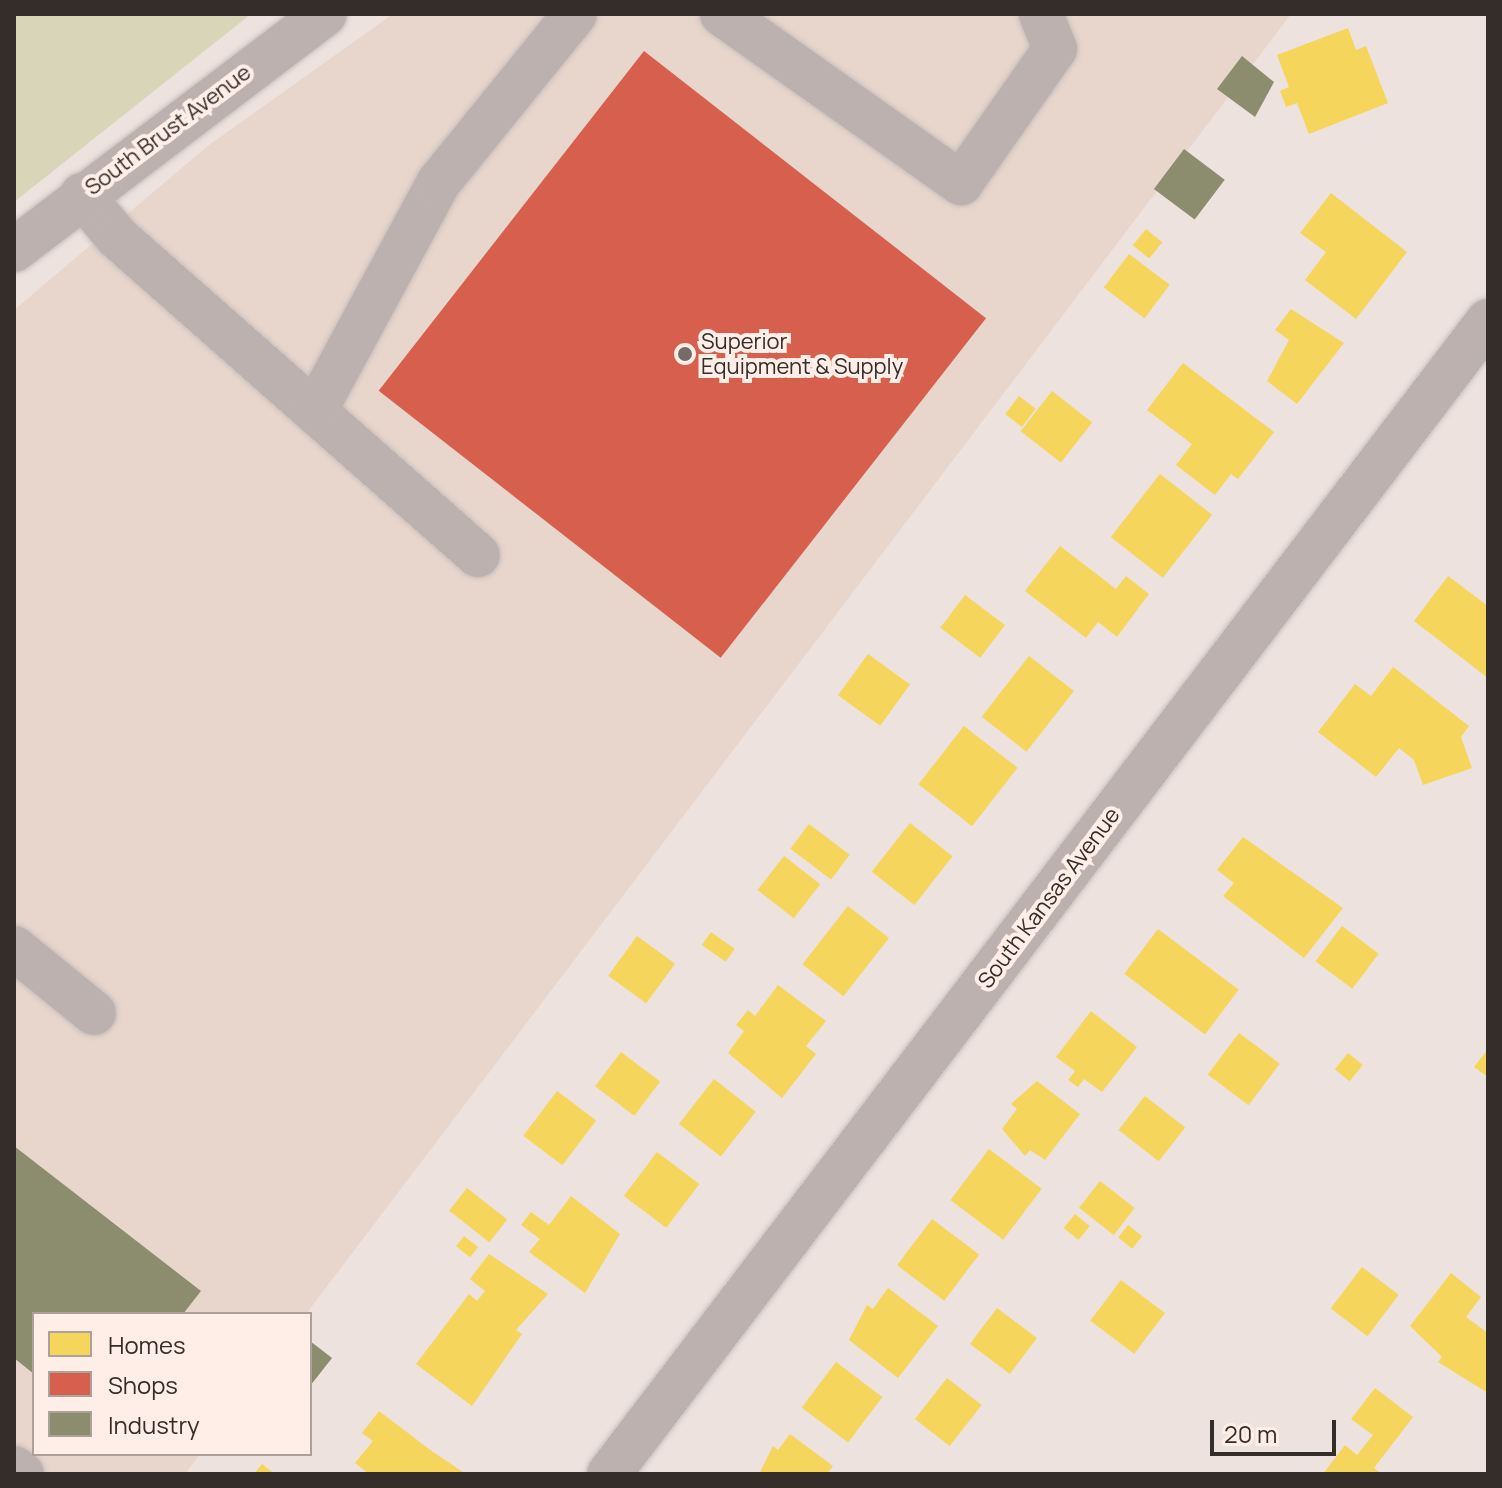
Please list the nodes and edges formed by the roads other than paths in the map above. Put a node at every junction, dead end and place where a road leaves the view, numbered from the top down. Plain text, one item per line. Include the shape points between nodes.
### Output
1 (325, 14) edge
2 (575, 14) edge
3 (722, 14) edge
4 (1041, 14) edge
5 (82, 195) junction
6 (14, 250) edge
7 (1488, 321) edge
8 (315, 411) junction
9 (478, 555) dead end
10 (14, 948) edge
11 (94, 1013) dead end
12 (14, 1468) edge
13 (22, 1474) edge
14 (609, 1474) edge

1 - 5 street, South Brust Avenue
2 - 8 street via 439,182
3 - 4 street via 961,183 1055,49
5 - 6 street, South Brust Avenue
5 - 8 street via 117,237
7 - 14 street, South Kansas Avenue
8 - 9 street
10 - 11 street
12 - 13 street

